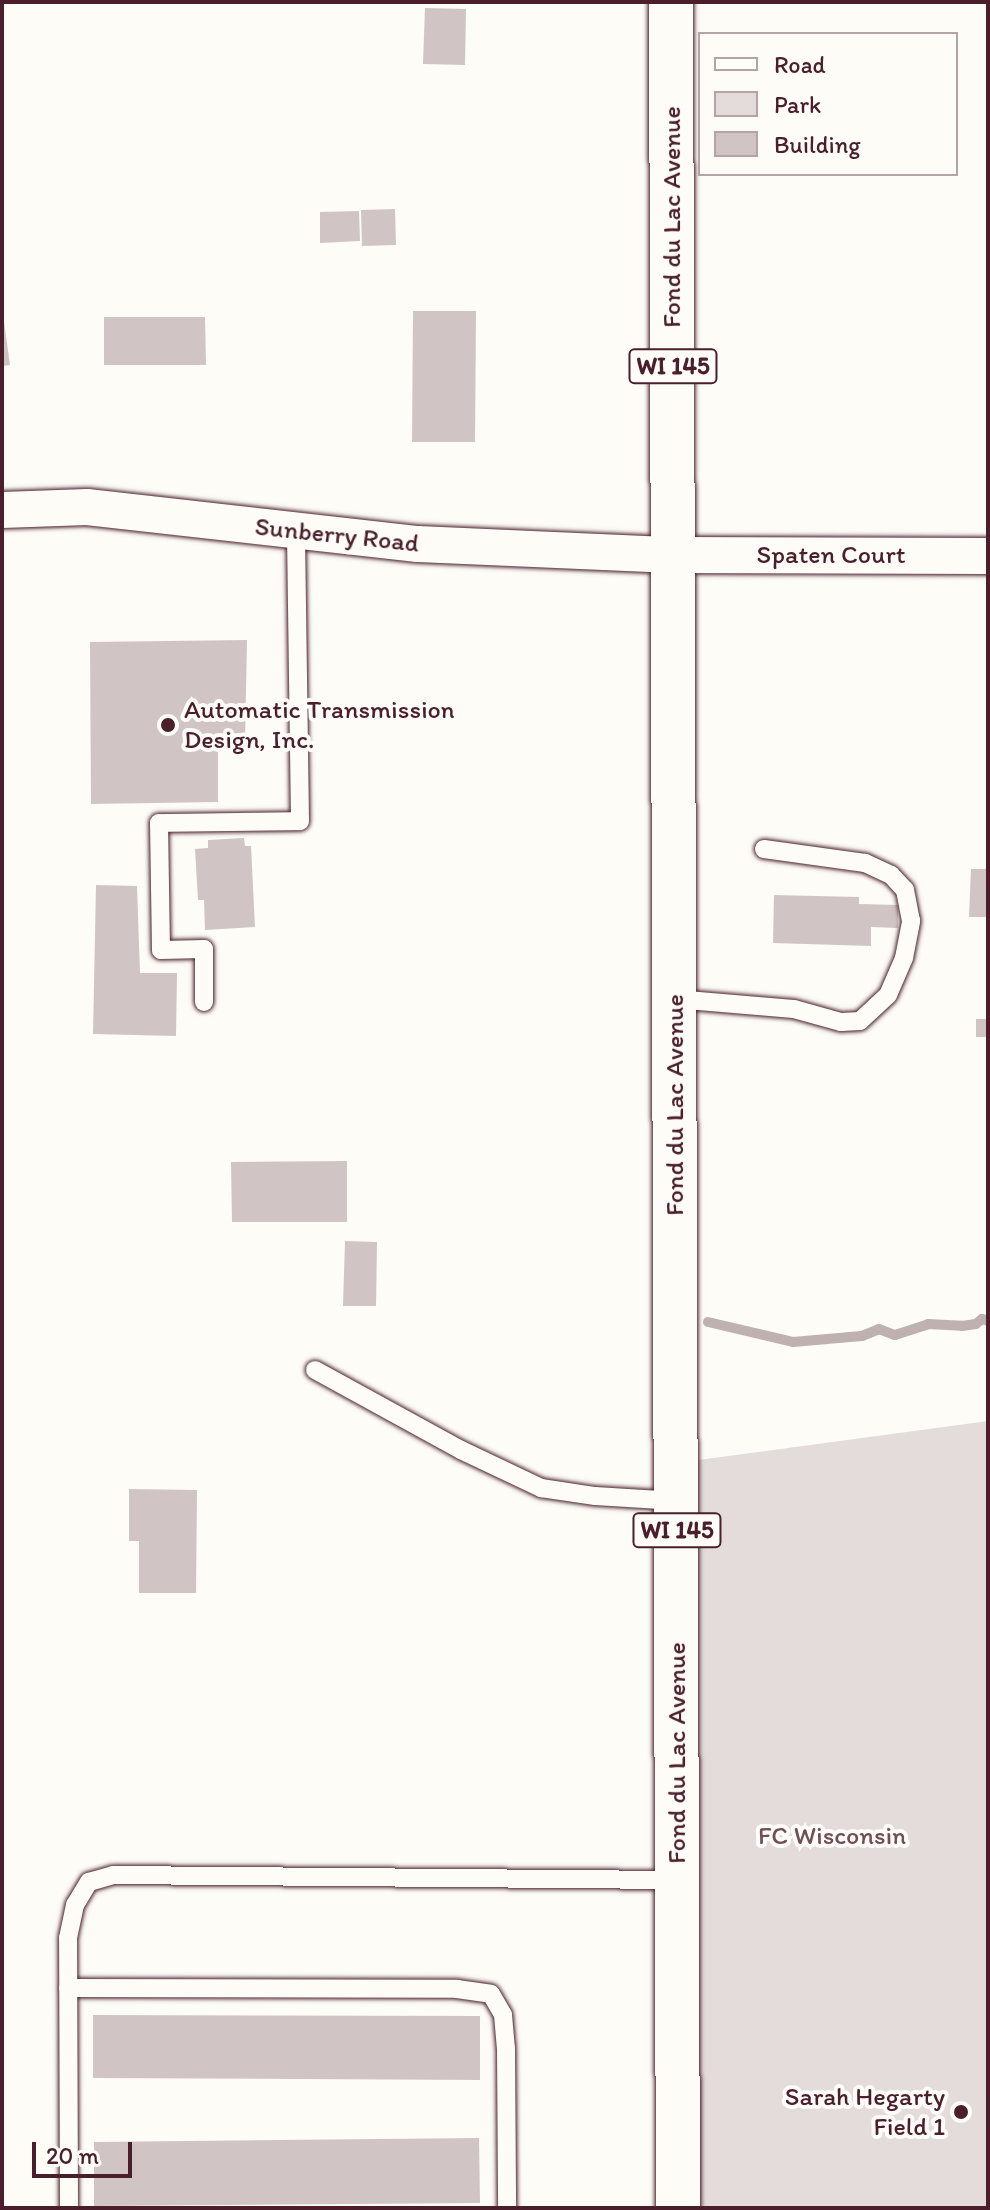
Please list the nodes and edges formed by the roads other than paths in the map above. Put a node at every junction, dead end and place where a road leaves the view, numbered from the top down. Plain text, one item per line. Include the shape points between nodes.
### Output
1 (671, 2) edge
2 (2, 510) edge
3 (296, 531) junction
4 (673, 555) junction
5 (988, 556) edge
6 (764, 849) dead end
7 (675, 999) junction
8 (204, 1002) dead end
9 (315, 1370) dead end
10 (677, 1501) junction
11 (678, 1880) junction
12 (68, 1988) junction
13 (69, 2208) edge
14 (507, 2208) edge
15 (678, 2208) edge

1 - 4 main road, Fond du Lac Avenue / WI 145
2 - 3 street, Sunberry Road via 87,507
3 - 4 street, Sunberry Road via 418,544
3 - 8 lane via 300,821 159,823 161,950 204,949
4 - 5 street, Spaten Court
4 - 7 main road, Fond du Lac Avenue / WI 145
6 - 7 lane via 865,863 891,875 905,890 911,921 904,958 888,995 860,1021 841,1022 794,1009
7 - 10 main road, Fond du Lac Avenue / WI 145
9 - 10 lane via 541,1488
10 - 11 main road, Fond du Lac Avenue / WI 145
11 - 12 lane via 113,1875 89,1882 75,1905 68,1938
11 - 15 main road, Fond du Lac Avenue / WI 145
12 - 13 lane
12 - 14 lane via 457,1989 491,1994 503,2015 506,2048

